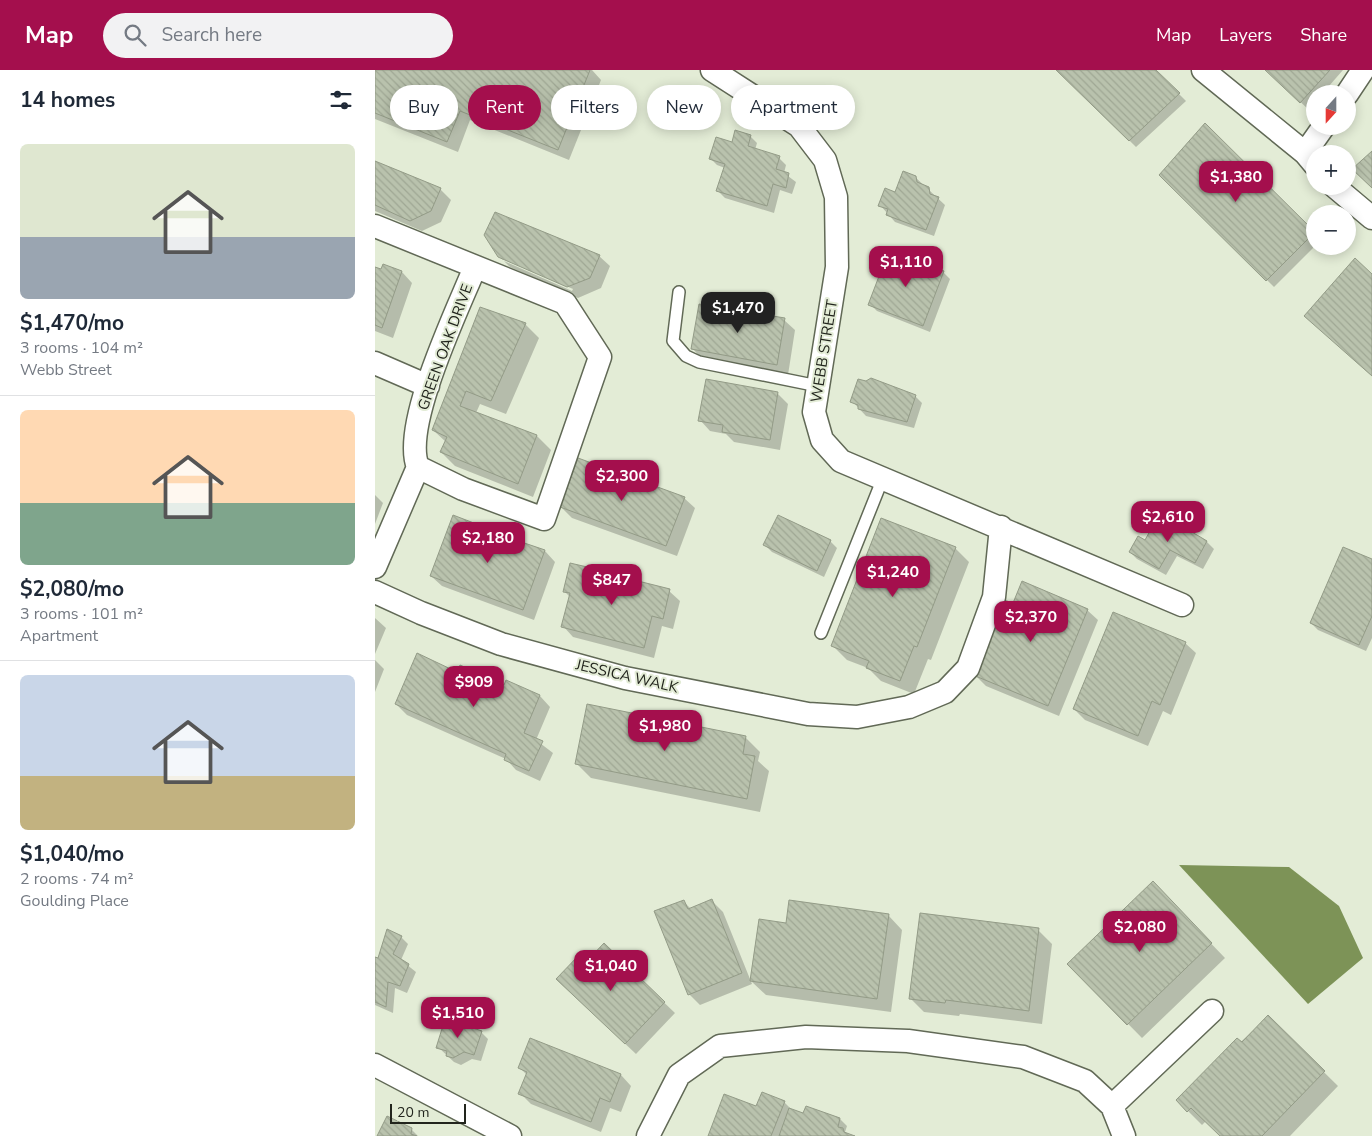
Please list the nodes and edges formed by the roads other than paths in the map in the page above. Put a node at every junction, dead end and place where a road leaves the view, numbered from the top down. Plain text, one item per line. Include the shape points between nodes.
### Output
1 (712, 70) edge
2 (1203, 70) edge
3 (1363, 70) edge
4 (1353, 85) edge
5 (1306, 156) edge
6 (1345, 195) edge
7 (1372, 218) edge
8 (375, 226) edge
9 (475, 267) junction
10 (679, 292) dead end
11 (375, 363) edge
12 (428, 386) junction
13 (818, 386) junction
14 (418, 467) junction
15 (883, 478) junction
16 (1001, 527) junction
17 (375, 567) edge
18 (375, 592) edge
19 (1182, 605) dead end
20 (821, 632) dead end
21 (1212, 1011) dead end
22 (375, 1065) edge
23 (1112, 1106) junction
24 (510, 1136) edge
25 (648, 1136) edge
26 (1124, 1136) edge

1 - 13 street, WEBB STREET via 799,126 825,160 836,197 837,267
2 - 5 street
3 - 4 street
6 - 7 street
8 - 9 street, GREEN OAK DRIVE
9 - 12 street, GREEN OAK DRIVE
9 - 14 street, GREEN OAK DRIVE via 565,303 600,357 544,519 463,489
10 - 13 lane via 673,341 686,356 719,368
11 - 12 street
12 - 14 street, GREEN OAK DRIVE via 416,432 414,450
13 - 15 street, WEBB STREET via 814,412 822,440 841,461
14 - 17 street
15 - 16 street, WEBB STREET
15 - 20 lane
16 - 18 street, JESSICA WALK via 994,596 969,668 945,692 909,707 857,716 808,714 625,678 501,644
16 - 19 street, WEBB STREET
21 - 23 street
22 - 24 street
23 - 25 street via 1085,1081 1023,1057 908,1041 806,1037 720,1046 679,1075
23 - 26 street

